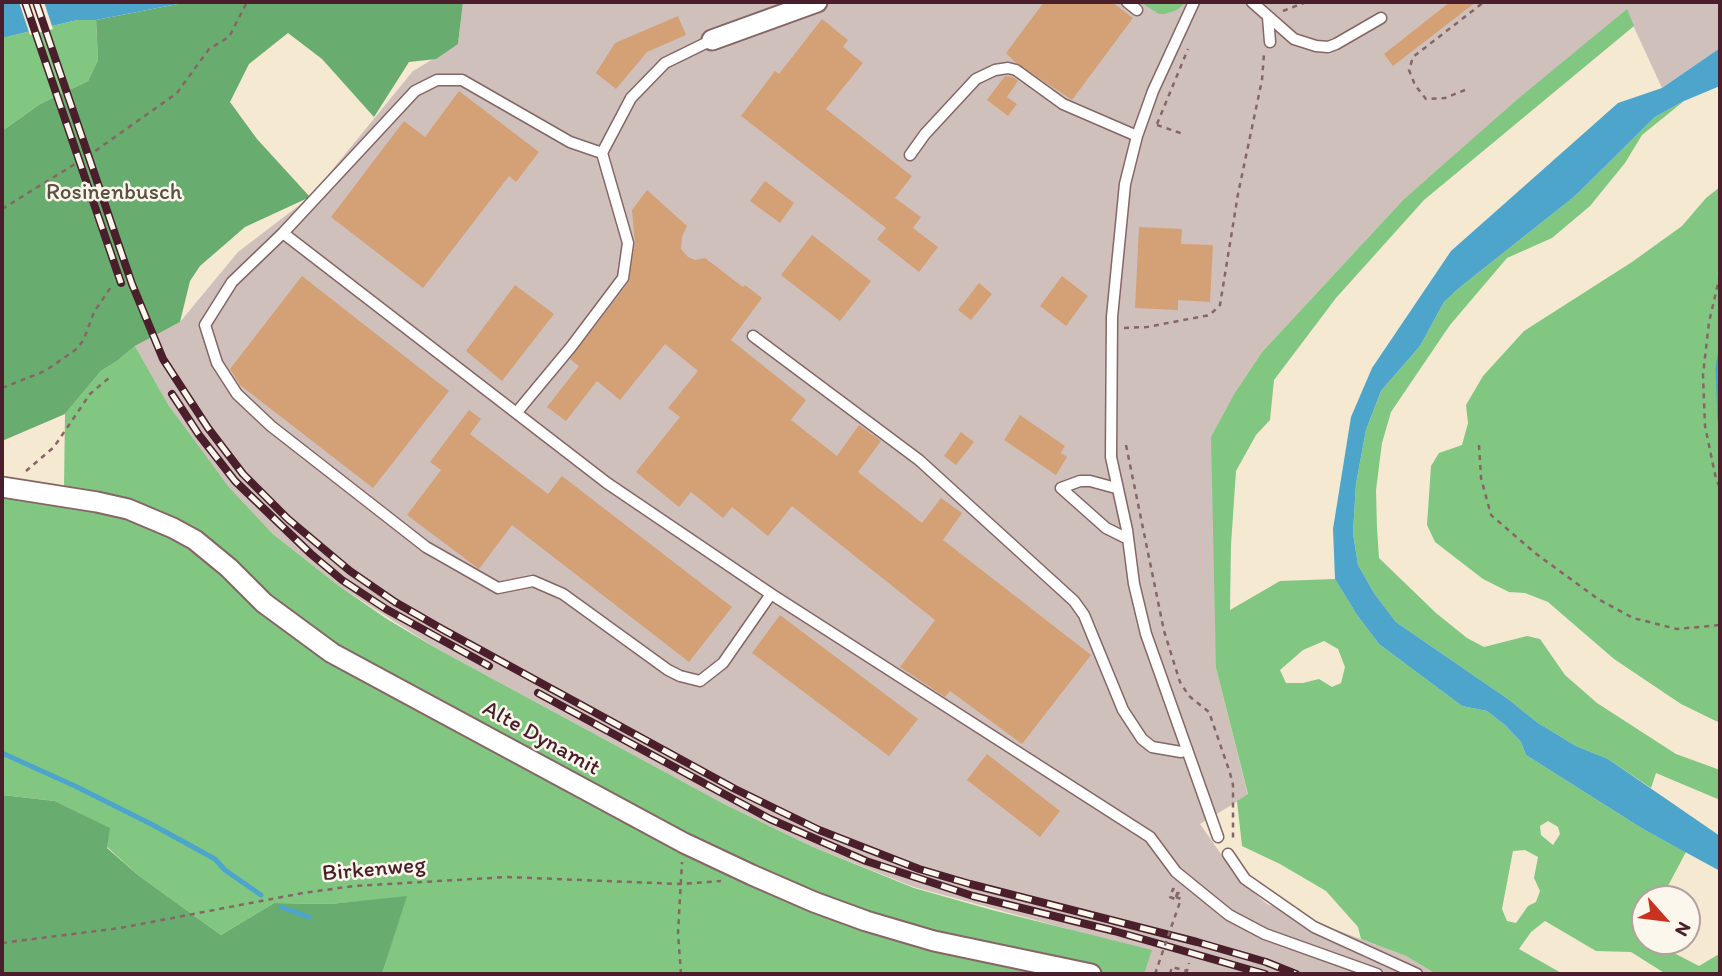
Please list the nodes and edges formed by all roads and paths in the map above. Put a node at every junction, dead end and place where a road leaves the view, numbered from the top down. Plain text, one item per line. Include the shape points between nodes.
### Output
1 (247, 2) edge
2 (817, 2) edge
3 (1127, 2) edge
4 (1194, 2) edge
5 (1252, 2) edge
6 (1306, 2) edge
7 (1484, 2) edge
8 (1137, 10) dead end
9 (1268, 17) junction
10 (1381, 18) dead end
11 (1193, 38) dead end
12 (712, 40) joint
13 (1270, 42) joint
14 (1465, 89) dead end
15 (1157, 125) junction
16 (1183, 134) dead end
17 (1153, 135) dead end
18 (1137, 136) junction
19 (602, 153) junction
20 (910, 155) dead end
21 (2, 209) edge
22 (284, 233) junction
23 (1720, 275) edge
24 (111, 287) dead end
25 (753, 336) dead end
26 (1123, 336) dead end
27 (110, 377) dead end
28 (2, 388) edge
29 (517, 412) junction
30 (1126, 444) dead end
31 (1479, 445) dead end
32 (5, 487) edge
33 (1116, 488) junction
34 (1720, 488) edge
35 (1128, 539) junction
36 (771, 594) junction
37 (1720, 625) edge
38 (1187, 749) junction
39 (1218, 837) dead end
40 (684, 843) junction
41 (1228, 855) joint
42 (752, 874) junction
43 (680, 884) junction
44 (1173, 889) dead end
45 (2, 943) edge
46 (1189, 963) dead end
47 (681, 974) edge
48 (1091, 974) edge
49 (1155, 974) edge
50 (1170, 974) edge
51 (1377, 974) edge
52 (1417, 974) edge

1 - 21 path via 229,37 209,49 177,93
2 - 12 street
3 - 8 lane
4 - 18 lane
5 - 9 lane
6 - 9 path
7 - 14 path via 1413,57 1409,70 1426,99 1445,99
9 - 10 lane via 1294,39 1328,47
9 - 13 lane
11 - 15 path
12 - 19 lane via 665,62 631,99
13 - 26 path via 1265,46 1220,305 1210,315 1124,328
15 - 16 path
15 - 17 path
18 - 20 lane via 1063,104 1008,68 976,79
18 - 33 lane via 1125,184 1112,317 1111,457
19 - 22 lane via 570,142 462,80 437,80 415,91
19 - 29 lane via 628,243 623,278
22 - 29 lane
22 - 36 lane via 232,282 205,325 217,363 237,394 271,426 426,547 498,588 533,582 563,594 668,670 700,681 723,663
23 - 34 path via 1703,375 1705,426
24 - 28 path via 78,348 45,371
25 - 38 lane via 919,460 1074,601 1123,710 1142,739 1152,747
27 - 32 path via 90,394 54,447
29 - 36 lane via 607,483
30 - 41 path via 1164,631 1180,682 1209,712 1233,785 1233,842
31 - 37 path via 1481,478 1491,514 1535,552 1598,599 1633,618 1677,629
32 - 40 street, Alte Dynamit via 128,509 173,528 195,540 264,603 332,653
33 - 35 lane
33 - 35 lane via 1090,481 1061,488 1106,528
35 - 38 lane via 1146,634
36 - 51 lane via 1150,837 1175,872 1229,915 1265,934
38 - 39 lane
40 - 42 street, Alte Dynamit
40 - 43 path
41 - 52 lane via 1245,879 1314,928
42 - 43 path, Birkenweg
42 - 48 street, Alte Dynamit via 866,921 934,941
43 - 45 path, Birkenweg via 507,877 354,886 120,928
43 - 47 path
44 - 49 path, bridge via 1170,897 1175,899 1178,891 1176,897 1181,899
46 - 50 path via 1187,971 1172,967

